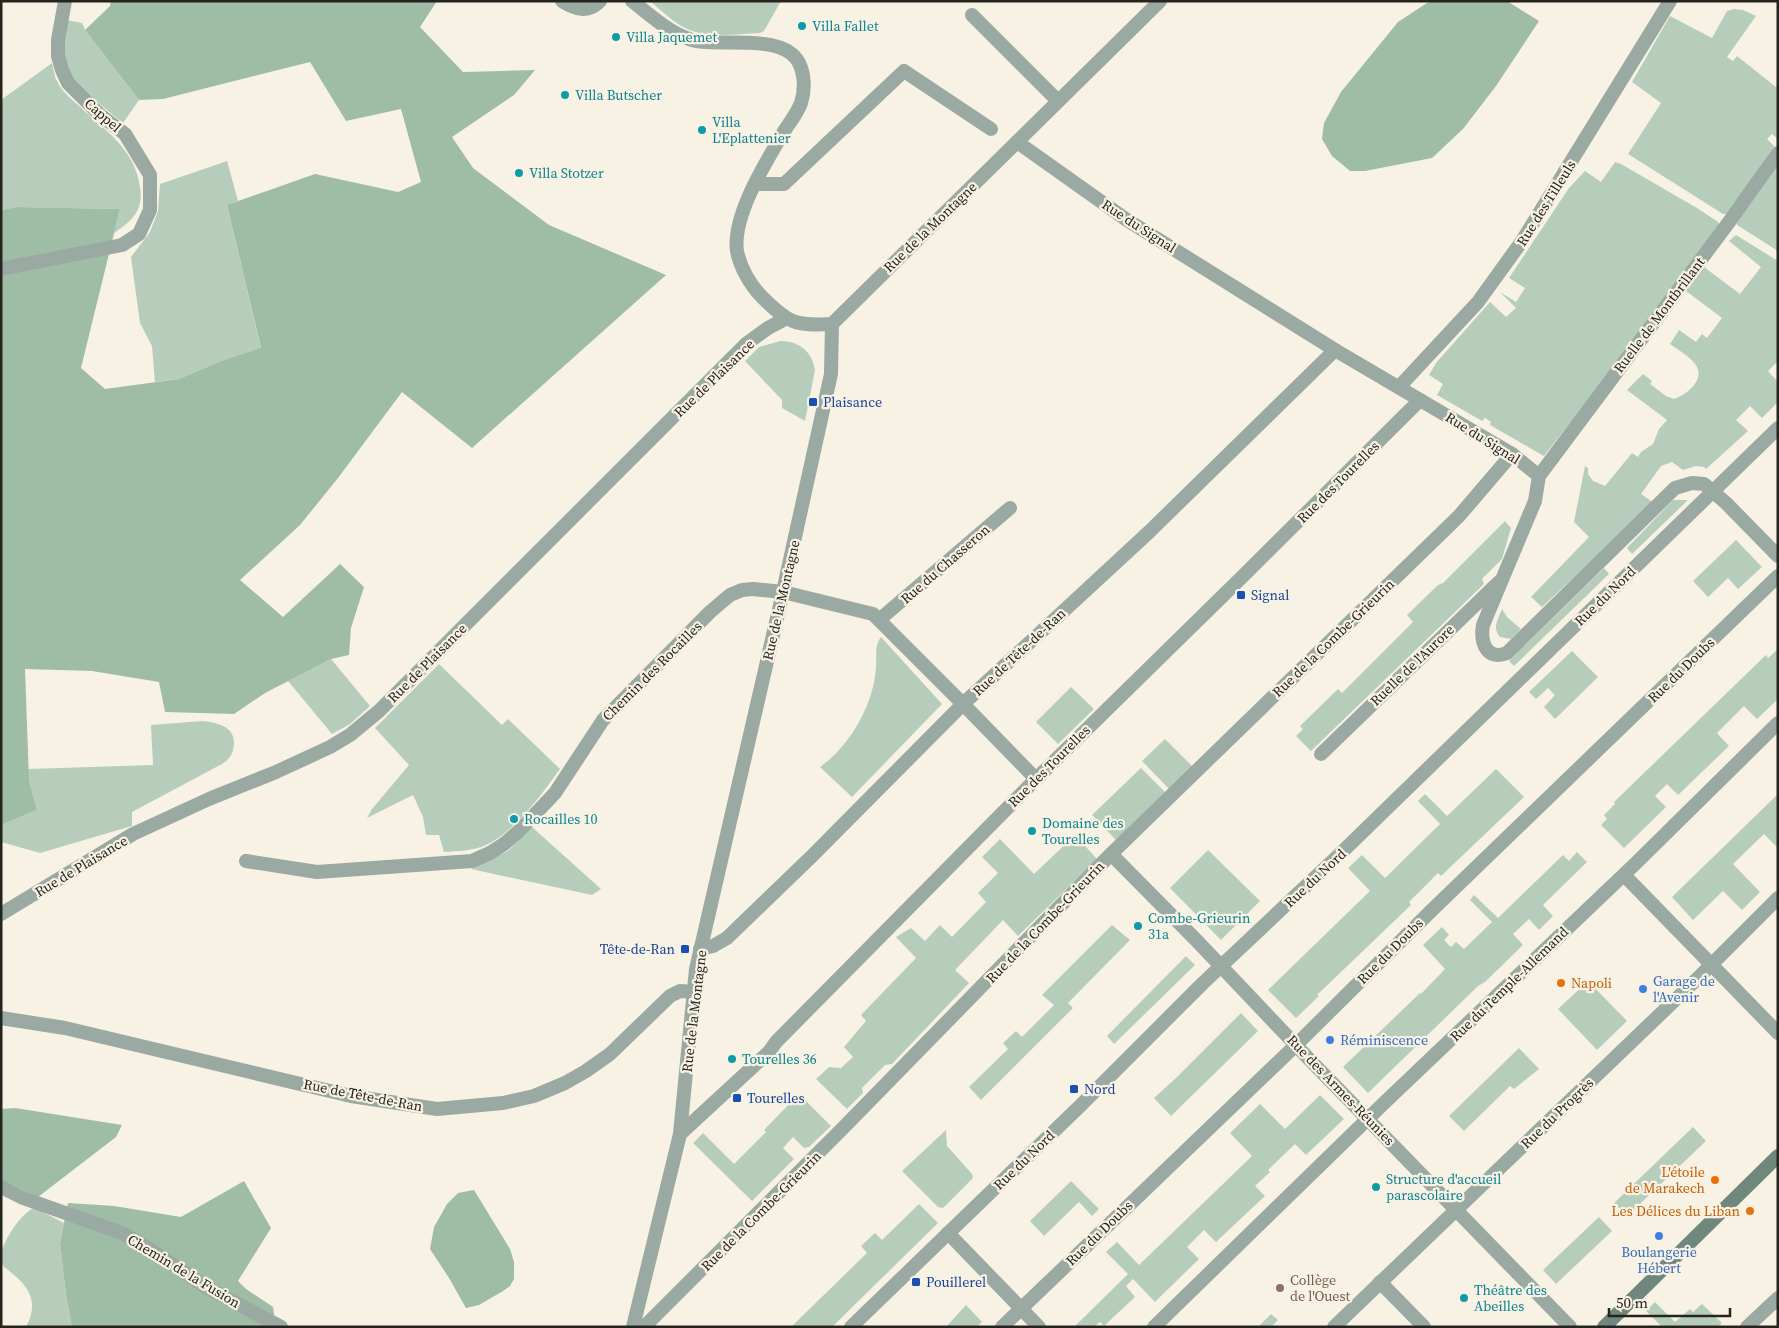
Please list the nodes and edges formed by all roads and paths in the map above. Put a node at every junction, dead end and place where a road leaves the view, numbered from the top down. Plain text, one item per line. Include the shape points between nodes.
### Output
1 (65, 1) edge
2 (562, 1) edge
3 (600, 1) edge
4 (632, 1) edge
5 (1160, 1) edge
6 (1670, 1) edge
7 (972, 15) dead end
8 (1058, 101) junction
9 (991, 129) dead end
10 (1017, 142) junction
11 (1778, 153) edge
12 (755, 184) junction
13 (1, 269) edge
14 (785, 319) junction
15 (832, 324) junction
16 (1335, 350) junction
17 (1399, 388) junction
18 (1420, 400) junction
19 (1778, 428) edge
20 (1512, 454) junction
21 (1539, 476) junction
22 (1713, 492) junction
23 (1010, 508) dead end
24 (1778, 556) edge
25 (1778, 576) edge
26 (1504, 577) junction
27 (783, 592) junction
28 (879, 620) junction
29 (963, 704) junction
30 (1778, 724) edge
31 (1321, 754) dead end
32 (1036, 779) junction
33 (1111, 854) junction
34 (246, 861) dead end
35 (1624, 874) junction
36 (1778, 898) edge
37 (1, 914) edge
38 (700, 949) junction
39 (1711, 964) junction
40 (1221, 966) junction
41 (694, 992) junction
42 (1, 1018) edge
43 (1778, 1033) edge
44 (1296, 1045) junction
45 (1368, 1119) junction
46 (680, 1134) junction
47 (1778, 1156) edge
48 (1, 1188) edge
49 (1457, 1209) junction
50 (948, 1233) junction
51 (1380, 1282) junction
52 (1778, 1298) edge
53 (1021, 1308) junction
54 (281, 1327) edge
55 (633, 1327) edge
56 (642, 1327) edge
57 (851, 1327) edge
58 (1002, 1327) edge
59 (1039, 1327) edge
60 (1154, 1327) edge
61 (1334, 1327) edge
62 (1424, 1327) edge
63 (1570, 1327) edge
64 (1604, 1327) edge
65 (1747, 1327) edge

1 - 13 street, Cappel via 58,40 62,70 68,83 125,134 150,175 150,210 140,234 122,245
2 - 3 street via 575,9 585,10
4 - 12 street via 688,39 706,43 766,44 788,51 798,61 804,87 801,104
5 - 8 street, Rue de la Montagne
6 - 17 street, Rue des Tilleuls via 1522,241 1478,302
7 - 8 street
8 - 10 street, Rue de la Montagne
9 - 12 street via 904,71 784,184
10 - 15 street, Rue de la Montagne
10 - 16 street, Rue du Signal via 1127,220
11 - 21 street, Ruelle de Montbrillant
12 - 14 street via 744,208 737,250 742,268 760,295
14 - 15 street via 808,325
14 - 37 street, Rue de Plaisance via 746,344 399,691 350,735 276,772 133,834
15 - 27 street, Rue de la Montagne via 831,374
16 - 17 street, Rue du Signal
16 - 29 street, Rue de Tête-de-Ran via 1149,532
17 - 18 street, Rue du Signal
18 - 20 street, Rue du Signal
18 - 32 street, Rue des Tourelles
19 - 22 street, Rue du Nord
20 - 21 street, Rue du Signal
20 - 33 street, Rue de la Combe-Grieurin via 1459,516
21 - 26 street via 1535,502
22 - 24 street
22 - 26 street via 1704,484 1692,483 1675,488 1507,653 1500,656 1485,647 1482,633
22 - 40 street, Rue du Nord via 1341,854
23 - 28 street, Rue du Chasseron
25 - 44 street, Rue du Doubs
26 - 31 street, Ruelle de l'Aurore
27 - 28 street, Chemin des Rocailles via 873,614
27 - 34 street, Chemin des Rocailles via 742,590 710,612 603,720 555,793 520,831 490,853 472,861 317,872
27 - 38 street, Rue de la Montagne
28 - 29 street
29 - 32 street
29 - 38 street, Rue de Tête-de-Ran via 727,938
30 - 35 street, Rue du Temple-Allemand
32 - 46 street, Rue des Tourelles via 768,1052
33 - 40 street, Rue des Armes-Réunies
33 - 56 street, Rue de la Combe-Grieurin via 769,1204
35 - 39 street
35 - 45 street, Rue du Temple-Allemand
36 - 39 street, Rue du Progrès
38 - 41 street, Rue de la Montagne
39 - 43 street
39 - 49 street, Rue du Progrès
40 - 44 street, Rue des Armes-Réunies
40 - 50 street, Rue du Nord
41 - 42 street, Rue de Tête-de-Ran via 680,991 670,996 610,1054 565,1083 534,1096 502,1103 437,1109 351,1096 65,1028
41 - 46 street, Rue de la Montagne
44 - 45 street, Rue des Armes-Réunies
44 - 53 street, Rue du Doubs
45 - 49 street, Rue des Armes-Réunies
45 - 60 street, Rue du Temple-Allemand
46 - 55 street, Rue de la Montagne
47 - 64 main road
48 - 54 street, Chemin de la Fusion via 122,1233 206,1287
49 - 51 street, Rue du Progrès
49 - 63 street, Rue des Armes-Réunies
50 - 53 street
50 - 57 street, Rue du Nord
51 - 61 street, Rue du Progrès
51 - 62 street
52 - 65 street
53 - 58 street, Rue du Doubs
53 - 59 street

